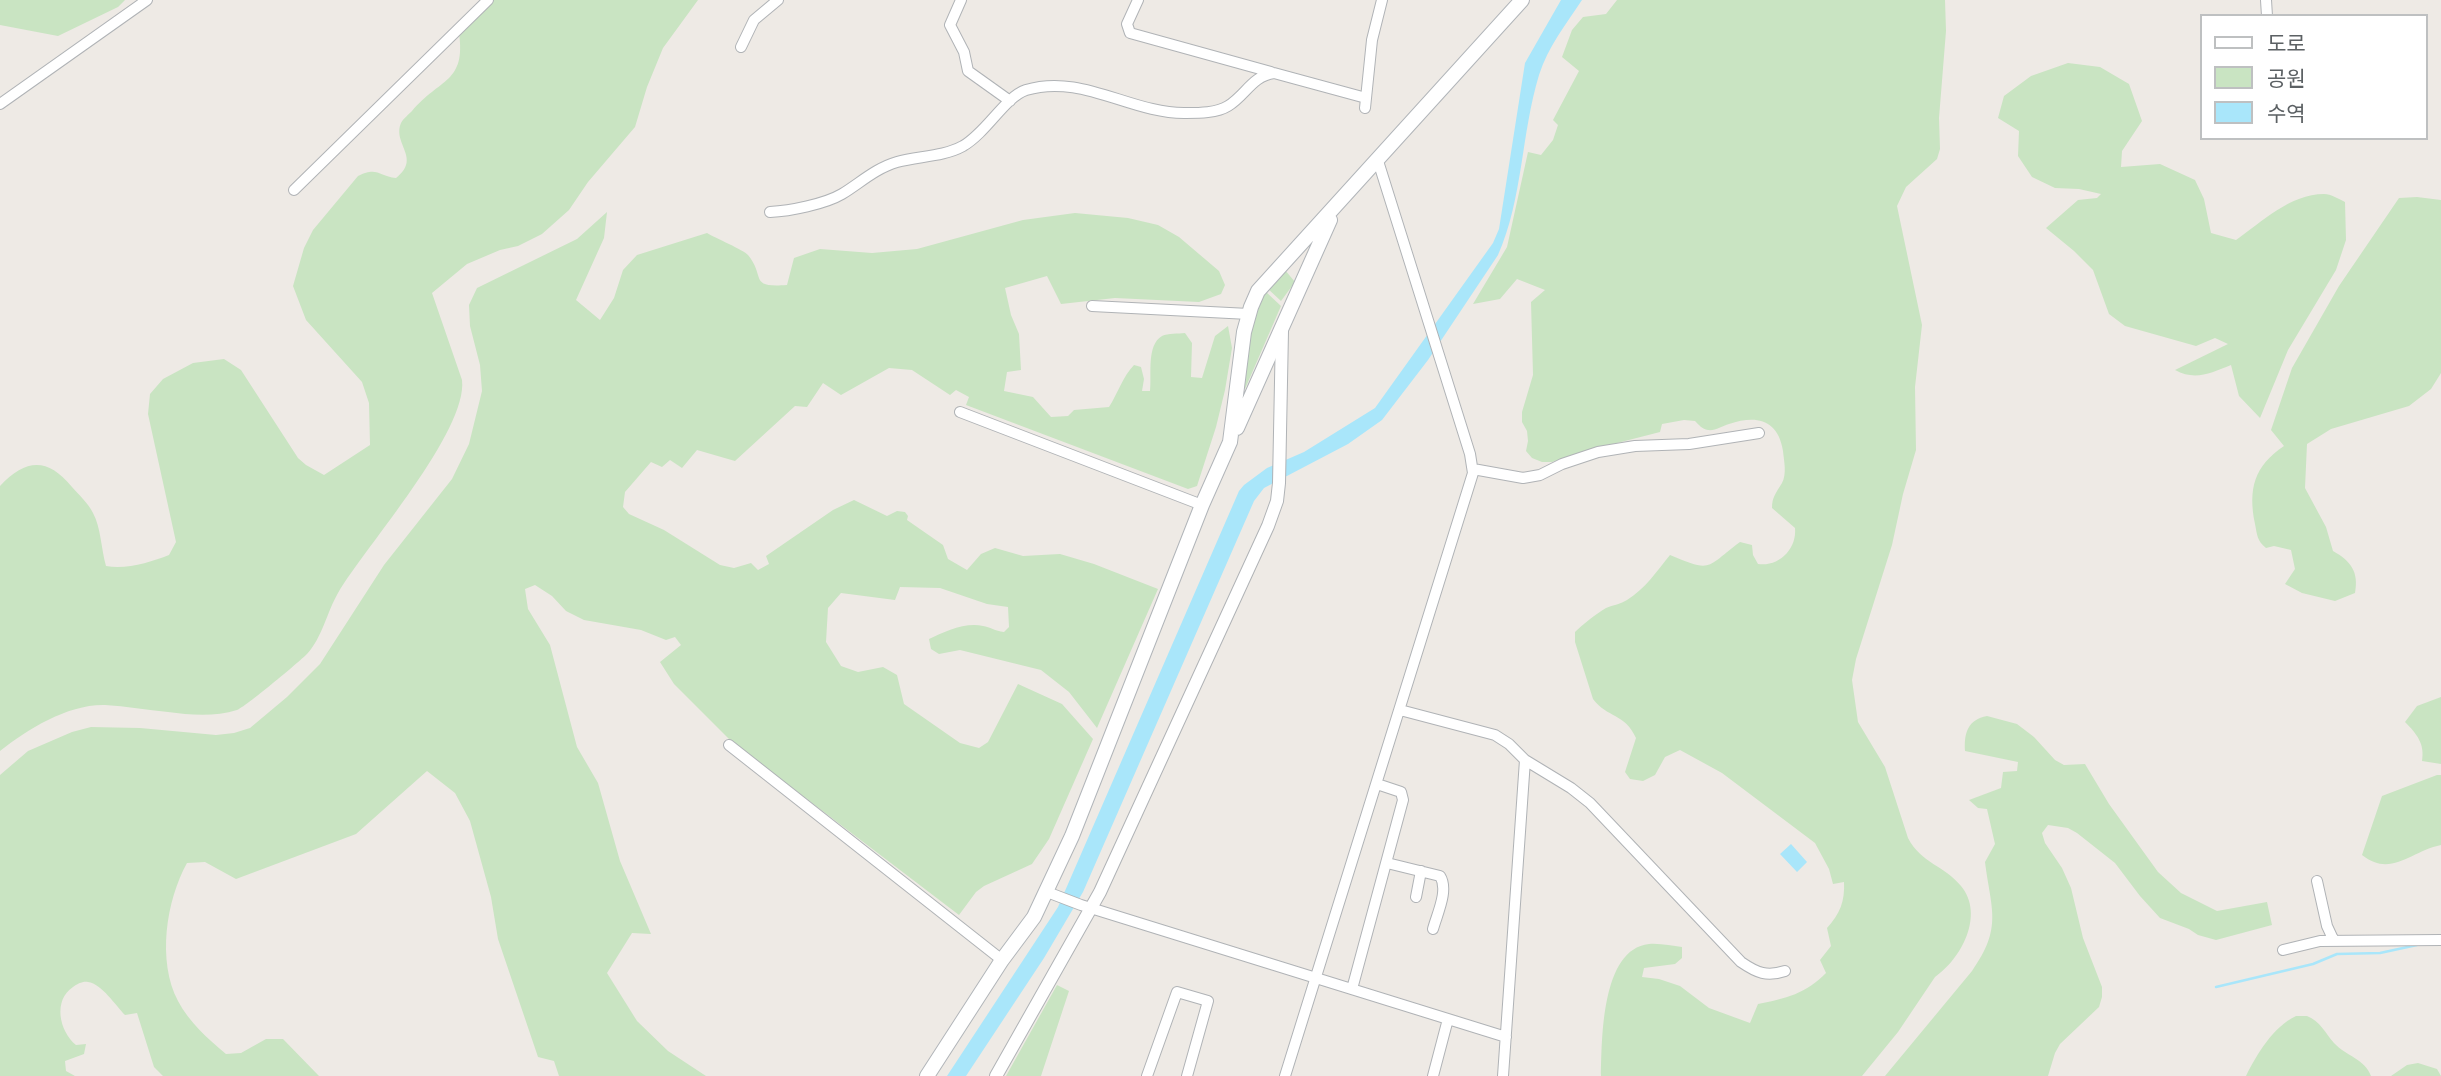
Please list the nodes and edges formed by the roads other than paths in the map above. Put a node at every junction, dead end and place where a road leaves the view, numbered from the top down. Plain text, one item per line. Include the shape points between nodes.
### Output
1 (147, 0) edge
2 (488, 0) edge
3 (778, 0) edge
4 (961, 0) edge
5 (1138, 0) edge
6 (1382, 0) edge
7 (1522, 0) edge
8 (741, 47) dead end
9 (1274, 73) junction
10 (1010, 102) junction
11 (0, 104) edge
12 (1378, 161) junction
13 (294, 190) dead end
14 (1336, 206) junction
15 (770, 212) dead end
16 (1092, 306) dead end
17 (1249, 314) junction
18 (1282, 327) junction
19 (960, 412) dead end
20 (1759, 433) dead end
21 (1230, 442) junction
22 (1473, 469) junction
23 (1202, 505) junction
24 (1400, 710) junction
25 (729, 745) dead end
26 (1525, 760) junction
27 (1377, 784) junction
28 (1387, 863) junction
29 (1422, 871) junction
30 (2317, 881) dead end
31 (1052, 894) junction
32 (1416, 897) dead end
33 (1086, 907) junction
34 (1433, 929) dead end
35 (2441, 940) edge
36 (2334, 941) junction
37 (2283, 950) dead end
38 (1002, 960) junction
39 (1785, 971) dead end
40 (1316, 978) junction
41 (1352, 989) junction
42 (1448, 1019) junction
43 (1506, 1037) junction
44 (927, 1076) edge
45 (996, 1076) edge
46 (1147, 1076) edge
47 (1187, 1076) edge
48 (1285, 1076) edge
49 (1433, 1076) edge
50 (1503, 1076) edge

1 - 11 street
2 - 13 street
3 - 8 street via 754,20
4 - 10 street via 950,25 968,71
5 - 9 street via 1127,24 1130,33
6 - 9 street via 1372,40 1366,103
7 - 12 main road
9 - 10 street via 1263,74 1228,106 1199,113 1158,110 1059,85 1018,93
10 - 15 street via 984,132 962,146 895,162 839,195
12 - 14 main road
12 - 22 street
14 - 17 main road via 1258,291
14 - 18 main road
16 - 17 street
17 - 21 main road
18 - 21 main road
18 - 33 street via 1278,501
19 - 23 street
20 - 22 street via 1598,452 1523,478
21 - 23 main road
22 - 24 street
23 - 31 main road
24 - 26 street via 1495,735
24 - 27 street
25 - 38 street
26 - 39 street via 1590,803 1741,962 1766,975
26 - 43 street
27 - 28 street via 1401,792 1404,800
27 - 40 street
28 - 29 street
28 - 41 street
29 - 32 street
29 - 34 street via 1440,876 1444,884
30 - 36 street
31 - 33 street
31 - 38 main road
33 - 40 street
33 - 45 street
35 - 36 street
36 - 37 street
38 - 44 main road
40 - 41 street
40 - 48 street
41 - 42 street
42 - 43 street
42 - 49 street
43 - 50 street
46 - 47 street via 1177,992 1208,1001

